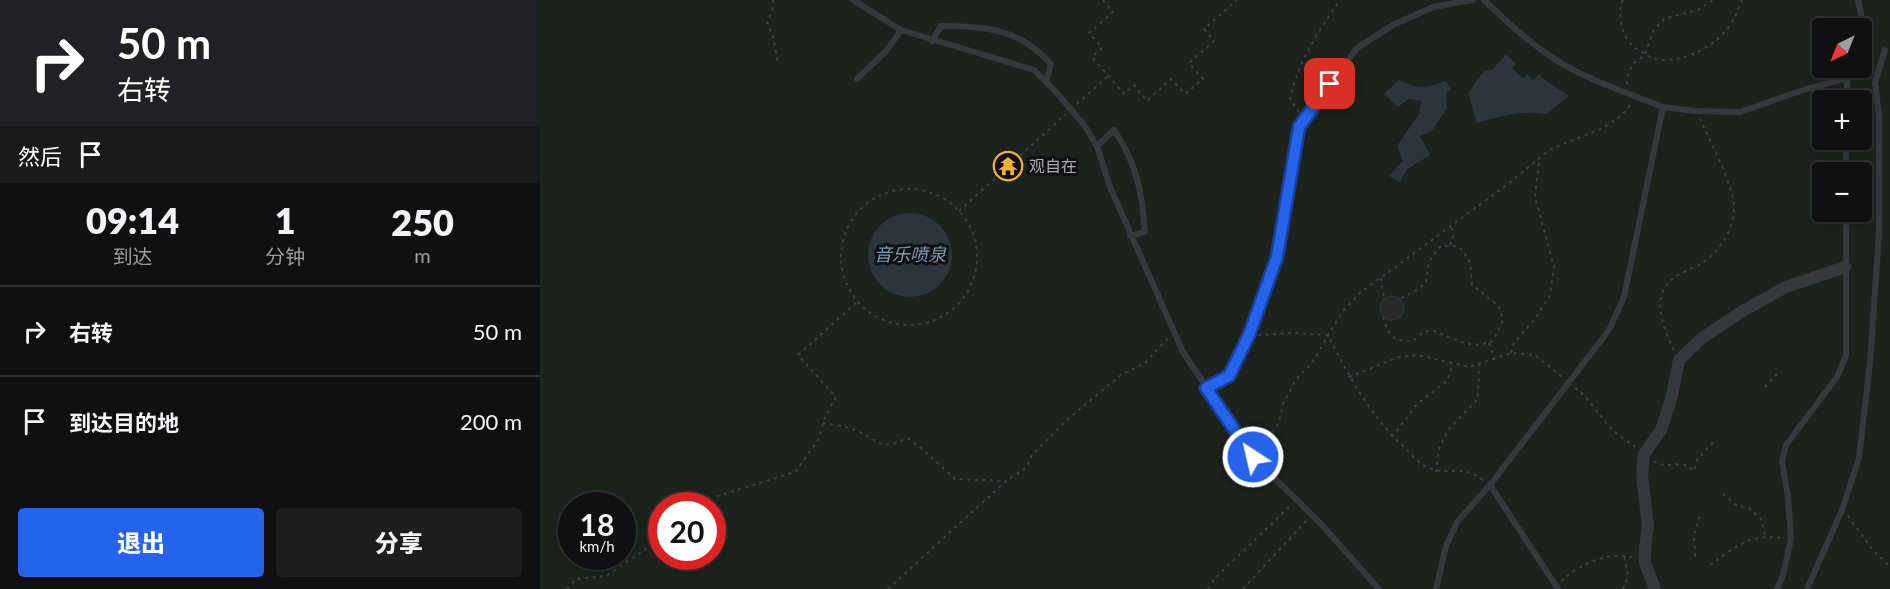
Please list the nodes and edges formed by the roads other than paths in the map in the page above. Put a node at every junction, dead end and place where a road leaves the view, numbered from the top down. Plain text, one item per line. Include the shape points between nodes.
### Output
1 (853, 0) edge
2 (1473, 0) edge
3 (1484, 0) edge
4 (1858, 0) edge
5 (901, 30) junction
6 (932, 41) junction
7 (1885, 50) dead end
8 (857, 79) dead end
9 (1847, 79) junction
10 (1046, 82) junction
11 (1847, 90) edge
12 (1663, 107) junction
13 (1097, 146) junction
14 (1846, 222) edge
15 (1130, 236) junction
16 (1845, 267) junction
17 (1206, 388) junction
18 (1490, 486) junction
19 (1557, 587) edge
20 (1379, 589) edge
21 (1436, 589) edge
22 (1655, 589) edge
23 (1777, 589) edge
24 (1808, 589) edge

1 - 5 lane
2 - 17 lane via 1433,8 1393,25 1357,48 1299,127 1277,257 1249,335 1229,376
3 - 12 lane via 1551,57 1594,80
4 - 9 lane via 1869,62 1859,75
5 - 6 lane
5 - 8 lane
6 - 10 lane via 1034,70
6 - 10 lane via 941,26 976,26 1006,33 1038,49 1051,64
7 - 24 lane via 1875,82 1879,116 1879,234 1859,458 1842,510
9 - 11 lane
9 - 12 lane via 1740,112
10 - 13 lane
12 - 18 lane via 1624,297 1609,330
13 - 15 lane
13 - 15 lane via 1114,130 1128,152 1138,182 1145,232
14 - 16 lane
15 - 17 lane via 1183,352
16 - 22 street via 1786,287 1741,312 1702,338 1679,360 1660,430 1644,454 1642,475 1648,526 1645,563
16 - 23 lane via 1846,356 1838,377 1786,445 1782,461 1791,539
17 - 20 lane via 1253,457
18 - 19 lane
18 - 21 lane via 1457,522 1446,546

